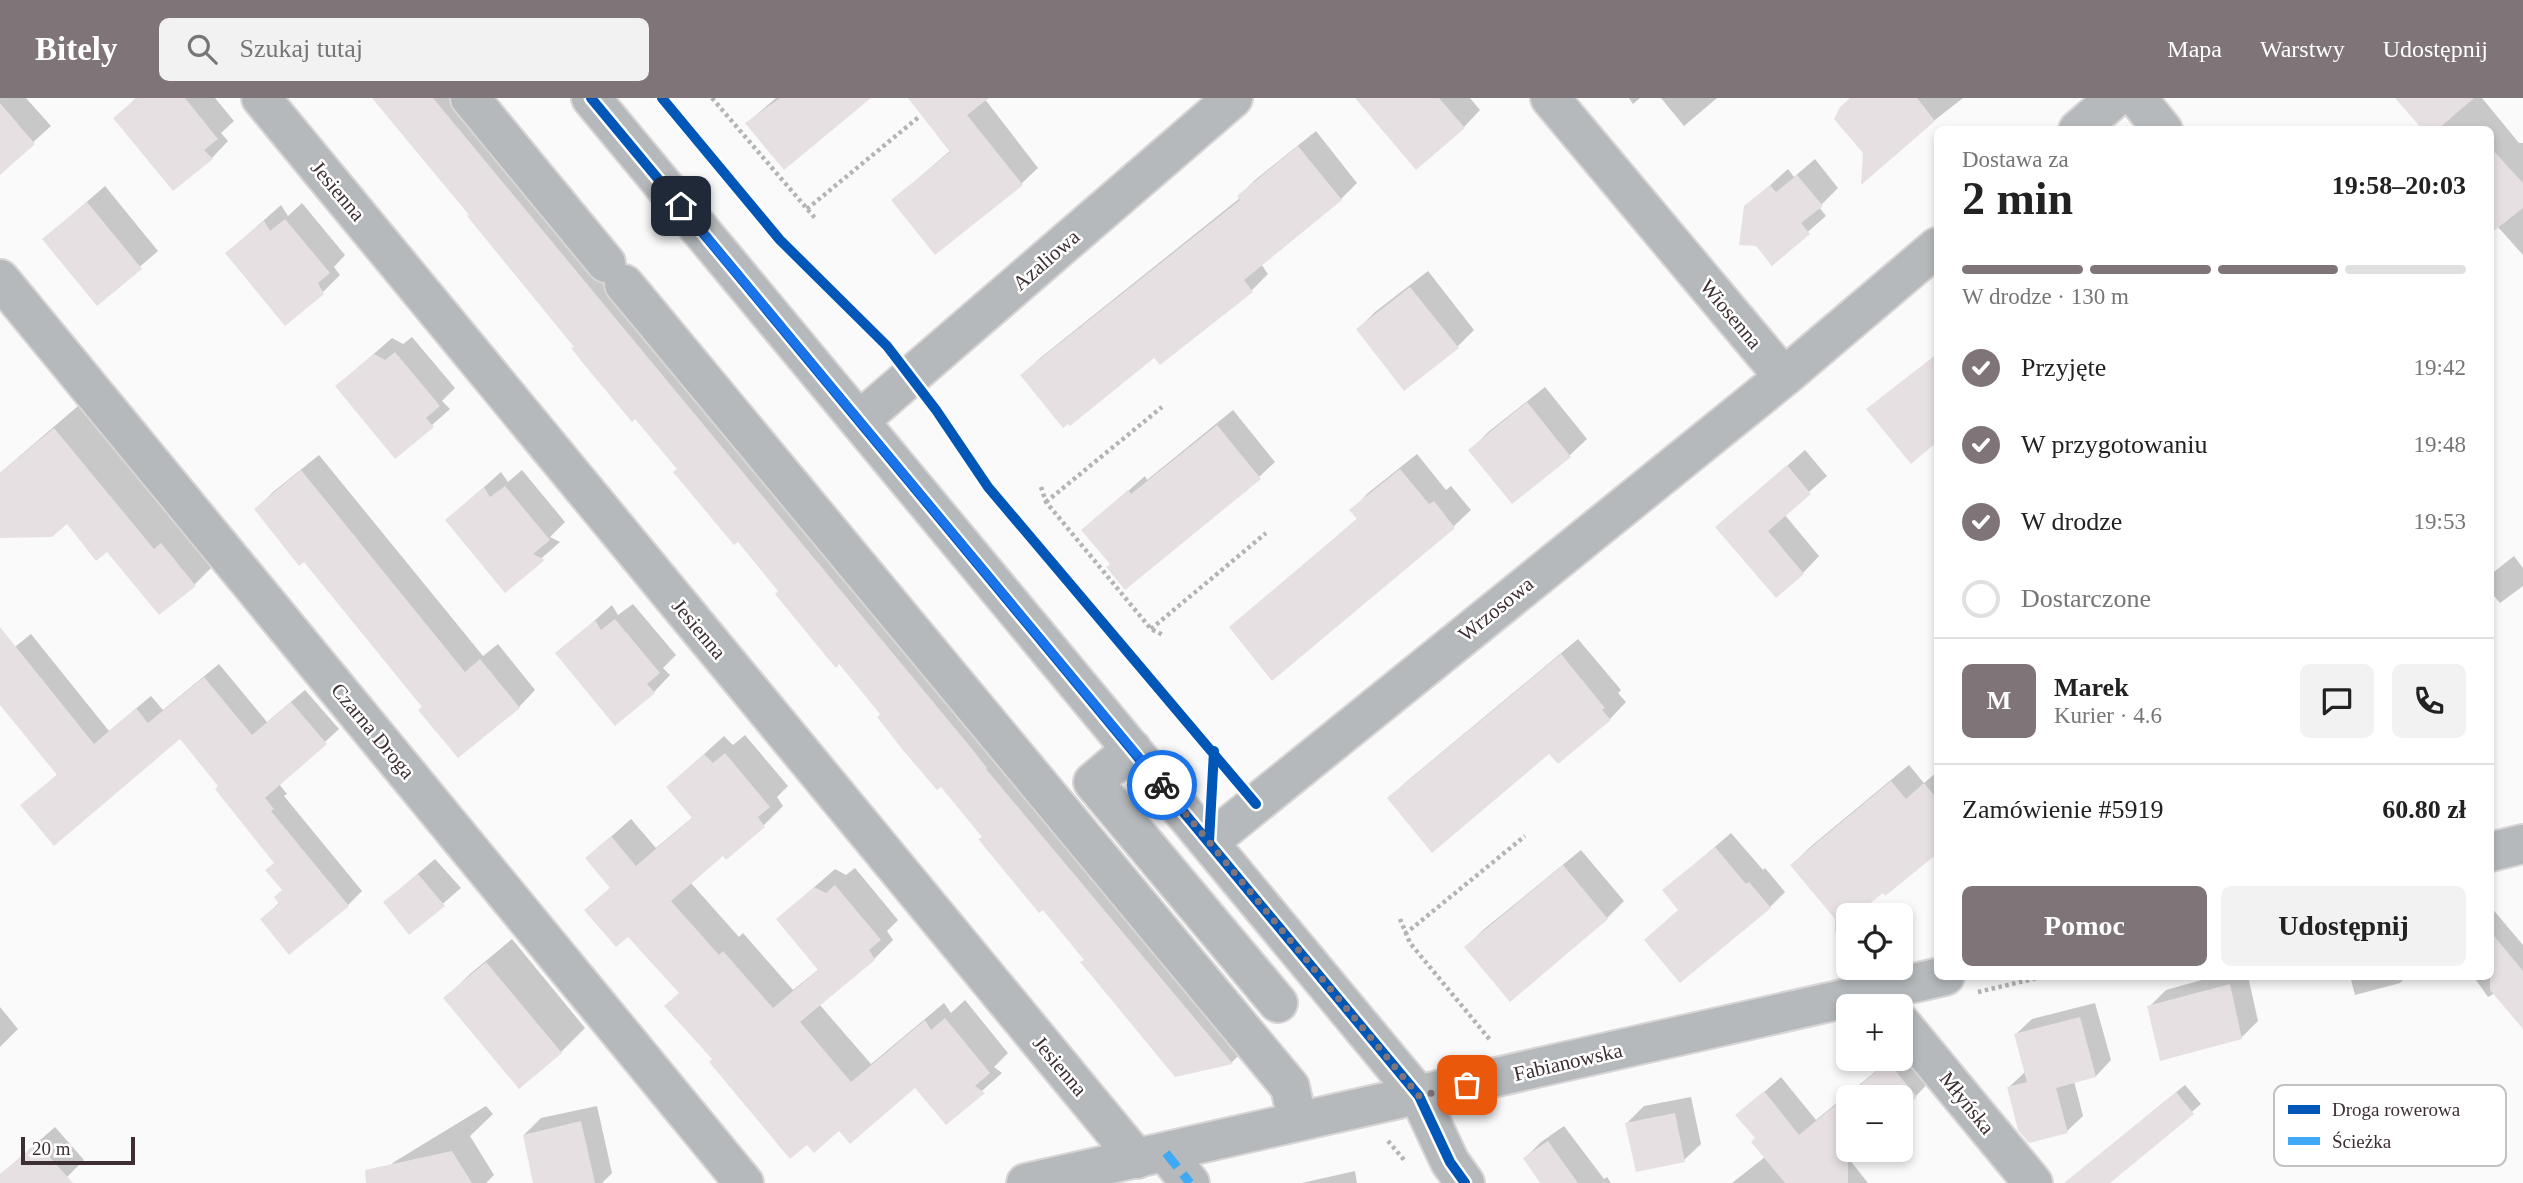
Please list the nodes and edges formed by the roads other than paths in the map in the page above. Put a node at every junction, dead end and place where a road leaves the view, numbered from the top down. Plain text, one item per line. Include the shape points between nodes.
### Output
1 (261, 98) edge
2 (470, 98) edge
3 (592, 98) edge
4 (1233, 98) edge
5 (1550, 98) edge
6 (2115, 98) edge
7 (2137, 98) edge
8 (2083, 126) edge
9 (2160, 126) edge
10 (1934, 250) edge
11 (0, 279) edge
12 (1784, 377) junction
13 (859, 421) junction
14 (1132, 749) junction
15 (1093, 782) junction
16 (1060, 809) junction
17 (1209, 842) junction
18 (2523, 844) edge
19 (2494, 851) edge
20 (1938, 980) edge
21 (1913, 994) edge
22 (1278, 1003) dead end
23 (1836, 1017) edge
24 (1913, 1031) edge
25 (1419, 1096) junction
26 (1293, 1101) dead end
27 (1152, 1156) junction
28 (744, 1183) edge
29 (1026, 1183) edge
30 (1189, 1183) edge
31 (1465, 1183) edge
32 (2033, 1183) edge

1 - 27 street, Jesienna
2 - 16 street
3 - 13 street
4 - 13 street, Azaliowa
5 - 12 street, Wiosenna
6 - 8 street
7 - 9 street
10 - 12 street
11 - 28 street, Czarna Droga
12 - 17 street, Wrzosowa
13 - 14 street
14 - 15 street
14 - 17 street
15 - 16 street
15 - 22 street
16 - 26 street via 1290,1087
17 - 25 street
18 - 19 street
20 - 21 street, Fabianowska
23 - 25 street, Fabianowska
24 - 32 street, Młyńska
25 - 27 street, Fabianowska
25 - 31 street
27 - 29 street, Fabianowska
27 - 30 street, Jesienna

